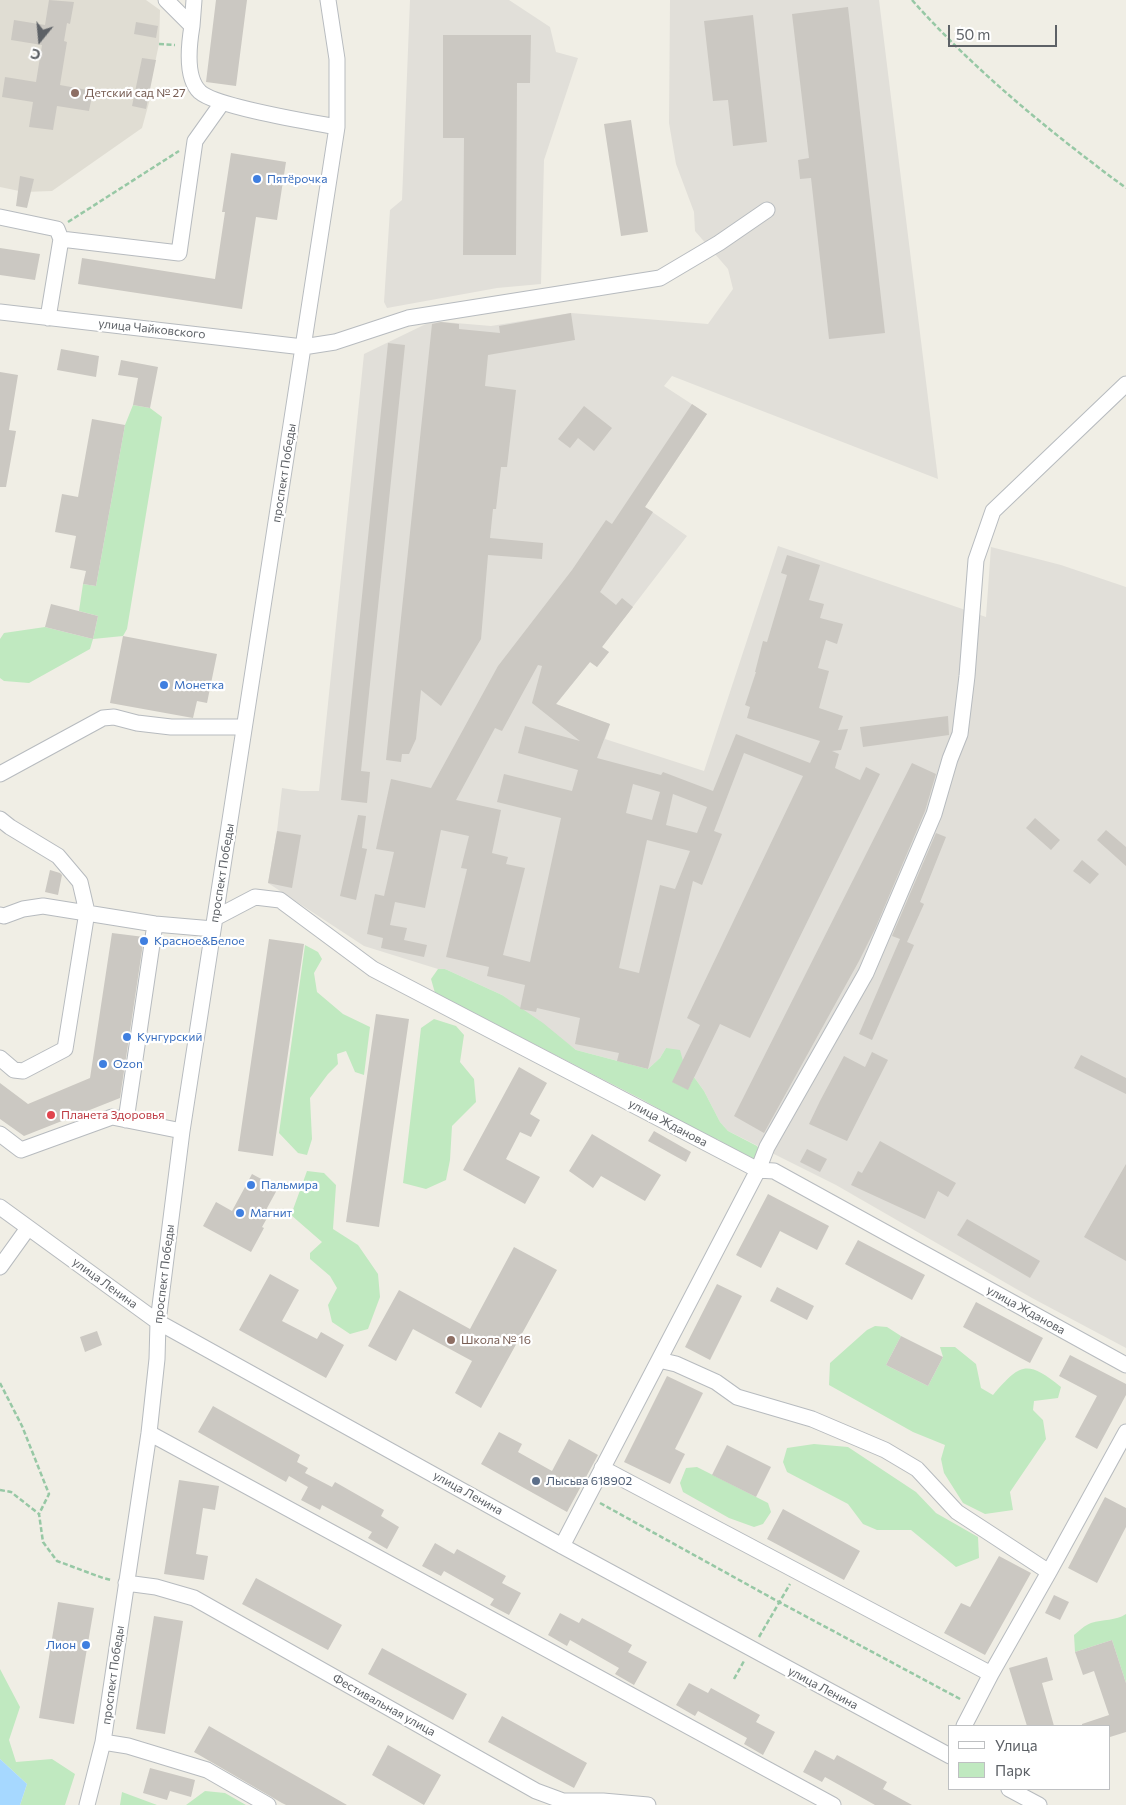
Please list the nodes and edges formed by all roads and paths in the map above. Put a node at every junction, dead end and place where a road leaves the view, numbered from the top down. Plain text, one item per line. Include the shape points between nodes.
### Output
1 (166, 0) edge
2 (194, 0) edge
3 (328, 0) edge
4 (912, 0) edge
5 (192, 26) junction
6 (222, 103) junction
7 (337, 127) junction
8 (195, 141) junction
9 (1126, 188) edge
10 (767, 210) dead end
11 (0, 217) edge
12 (59, 234) junction
13 (0, 312) edge
14 (48, 318) junction
15 (303, 347) junction
16 (1126, 384) edge
17 (244, 727) junction
18 (0, 774) edge
19 (0, 819) edge
20 (87, 912) junction
21 (0, 915) edge
22 (155, 924) junction
23 (214, 924) junction
24 (0, 1058) edge
25 (126, 1120) junction
26 (182, 1131) junction
27 (0, 1134) edge
28 (758, 1170) junction
29 (0, 1207) edge
30 (28, 1228) junction
31 (0, 1267) edge
32 (158, 1322) junction
33 (659, 1360) junction
34 (1126, 1365) edge
35 (0, 1383) edge
36 (1126, 1432) edge
37 (149, 1433) junction
38 (602, 1468) junction
39 (0, 1490) edge
40 (588, 1496) junction
41 (39, 1514) junction
42 (562, 1546) junction
43 (797, 1571) junction
44 (1049, 1572) junction
45 (126, 1583) junction
46 (779, 1602) junction
47 (752, 1649) junction
48 (991, 1674) junction
49 (734, 1679) dead end
50 (974, 1707) junction
51 (965, 1725) edge
52 (103, 1742) junction
53 (948, 1755) edge
54 (1011, 1790) edge
55 (536, 1798) edge
56 (88, 1805) edge
57 (268, 1805) edge
58 (648, 1805) edge
59 (833, 1805) edge
60 (1039, 1805) edge

1 - 5 street
2 - 5 street
3 - 7 street, проспект Победы via 338,59
4 - 9 path via 995,82
5 - 6 street via 189,46 191,78 200,92
6 - 7 street
6 - 8 street
7 - 15 street, проспект Победы
8 - 12 path
8 - 12 street via 179,253
10 - 15 street, улица Чайковского via 660,278 408,318 335,342
11 - 12 street
12 - 14 street
13 - 14 street, улица Чайковского
14 - 15 street, улица Чайковского
15 - 17 street, проспект Победы
16 - 28 street via 994,511 976,560 960,734 934,814 866,973 767,1147
17 - 18 street via 172,727 104,718
17 - 23 street, проспект Победы
19 - 20 street via 58,856 80,882
20 - 21 street via 43,906
20 - 22 street
20 - 24 street via 65,1049 23,1071 14,1070
22 - 23 street
22 - 25 street
23 - 26 street, проспект Победы
23 - 28 street, улица Жданова via 255,897 280,900 373,969
25 - 26 street
25 - 27 street via 112,1116 21,1150
26 - 32 street, проспект Победы
28 - 33 street
28 - 34 street, улица Жданова via 774,1171
29 - 30 street, улица Ленина
30 - 31 street
30 - 32 street, улица Ленина
32 - 37 street, проспект Победы
32 - 42 street, улица Ленина
33 - 38 street
33 - 44 street via 716,1382 737,1397 812,1419 886,1450 917,1469 956,1512
35 - 41 path via 22,1426 49,1494
36 - 44 street
37 - 45 street, проспект Победы
37 - 59 street
38 - 40 street
38 - 43 street
39 - 41 path via 10,1492
40 - 42 street
40 - 46 path
41 - 45 path via 43,1542 57,1561
42 - 47 street, улица Ленина
43 - 46 path
43 - 48 street
44 - 48 street
45 - 52 street, проспект Победы
45 - 55 street, Фестивальная улица via 156,1586 194,1598
46 - 47 path
46 - 50 path
47 - 49 path
47 - 53 street, улица Ленина
48 - 50 street
50 - 51 street
52 - 56 street, проспект Победы
52 - 57 street via 128,1746 207,1770
54 - 60 street
55 - 58 street, Фестивальная улица

